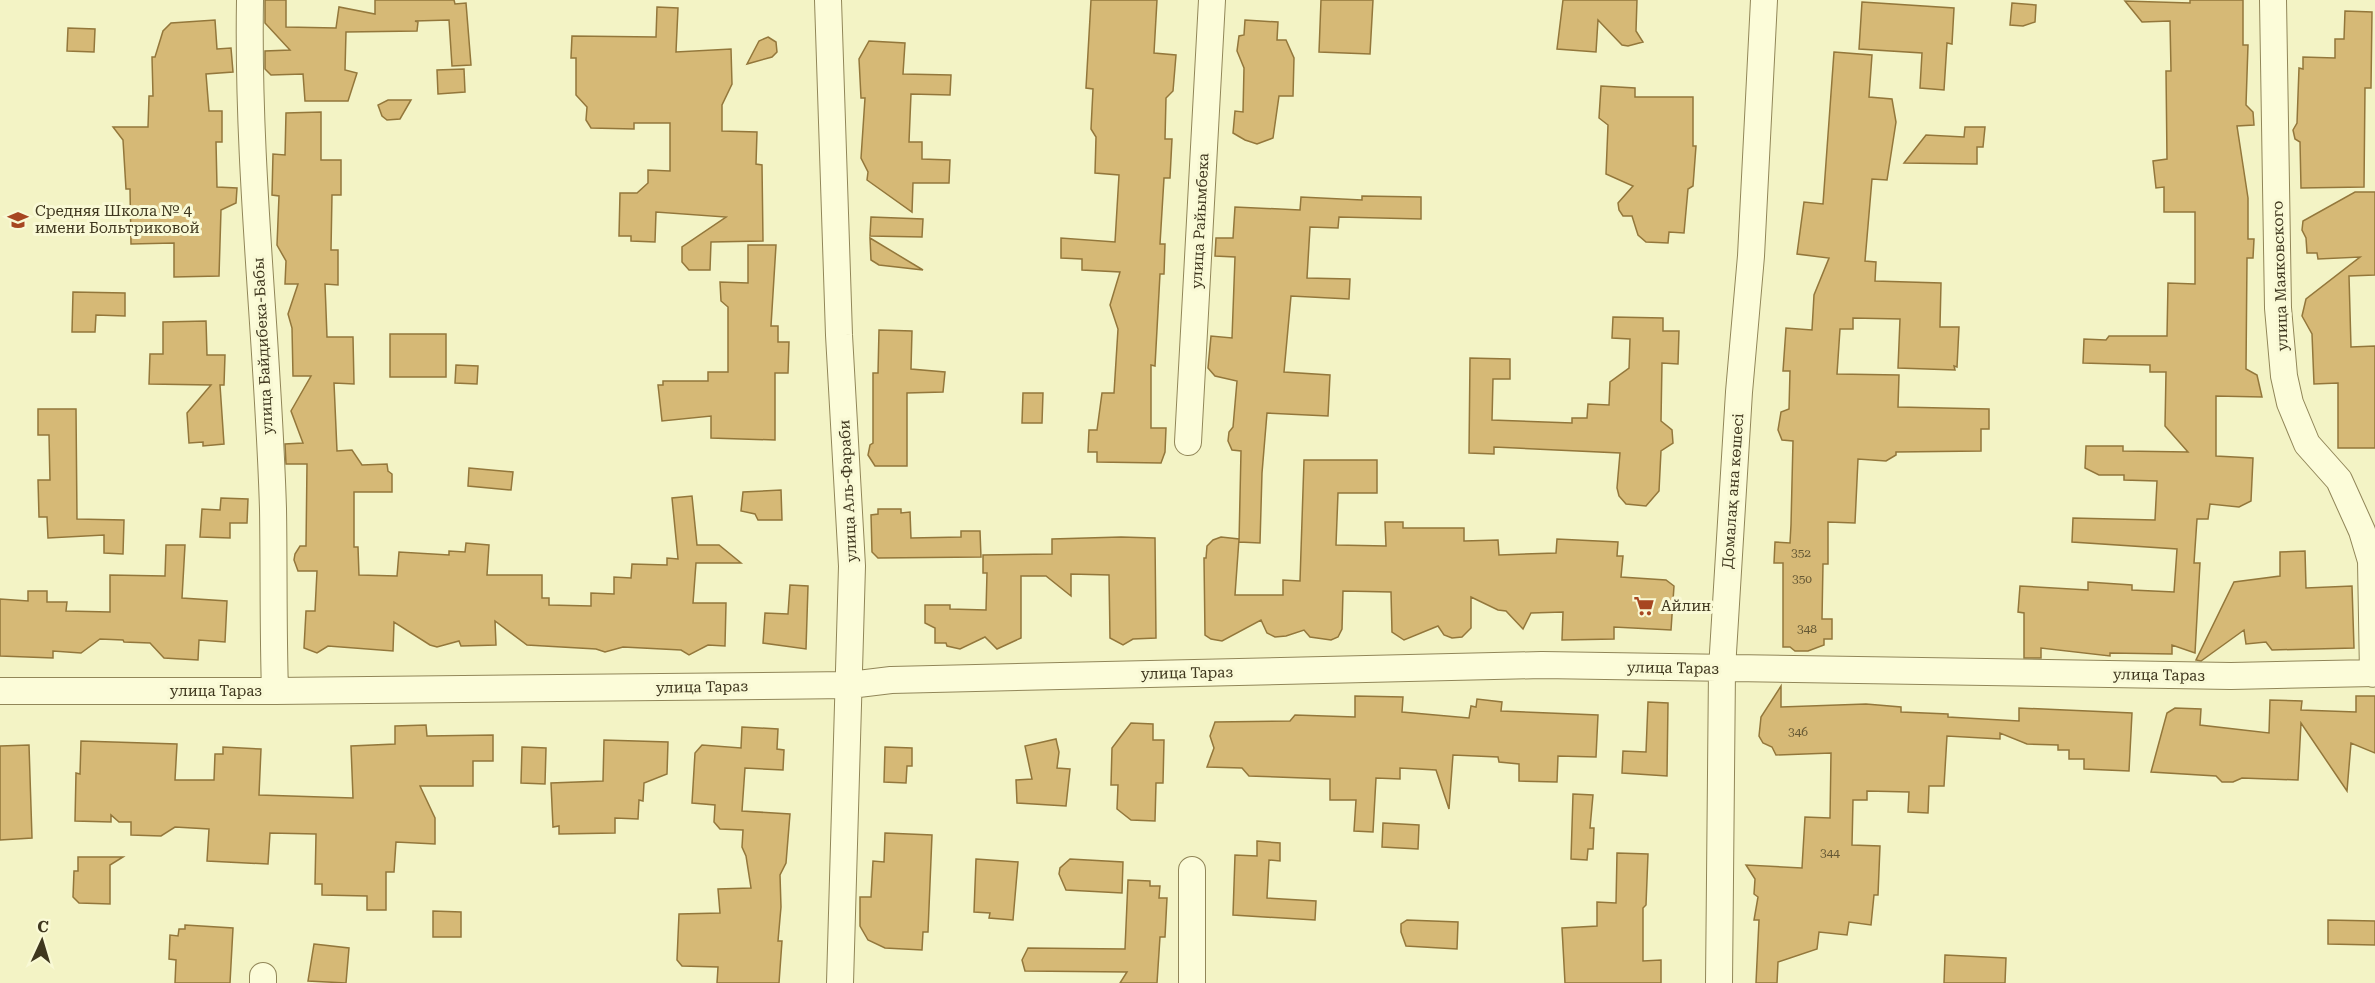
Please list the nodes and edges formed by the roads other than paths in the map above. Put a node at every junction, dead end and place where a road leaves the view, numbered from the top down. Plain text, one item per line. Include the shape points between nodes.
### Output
1 (250, 0) edge
2 (828, 0) edge
3 (1212, 0) edge
4 (1764, 0) edge
5 (2272, 0) edge
6 (1188, 442) dead end
7 (1722, 669) junction
8 (2374, 674) edge
9 (850, 685) junction
10 (0, 691) edge
11 (275, 691) junction
12 (1192, 870) dead end
13 (840, 983) edge
14 (1192, 983) edge
15 (1719, 983) edge

1 - 11 street, улица Байдибека-Бабы via 255,202 273,509
2 - 9 street, улица Аль-Фараби via 839,335 852,566
3 - 6 street, улица Райымбека
4 - 7 street, Домалақ ана көшесі
5 - 8 street, улица Маяковского via 2278,308 2284,376 2307,444 2339,480 2362,531 2371,561
7 - 8 street, улица Тараз via 2231,676
7 - 9 street, улица Тараз via 1531,666 891,680
7 - 15 street, Домалақ ана көшесі
9 - 11 street, улица Тараз
9 - 13 street, улица Аль-Фараби
10 - 11 street, улица Тараз
12 - 14 street

